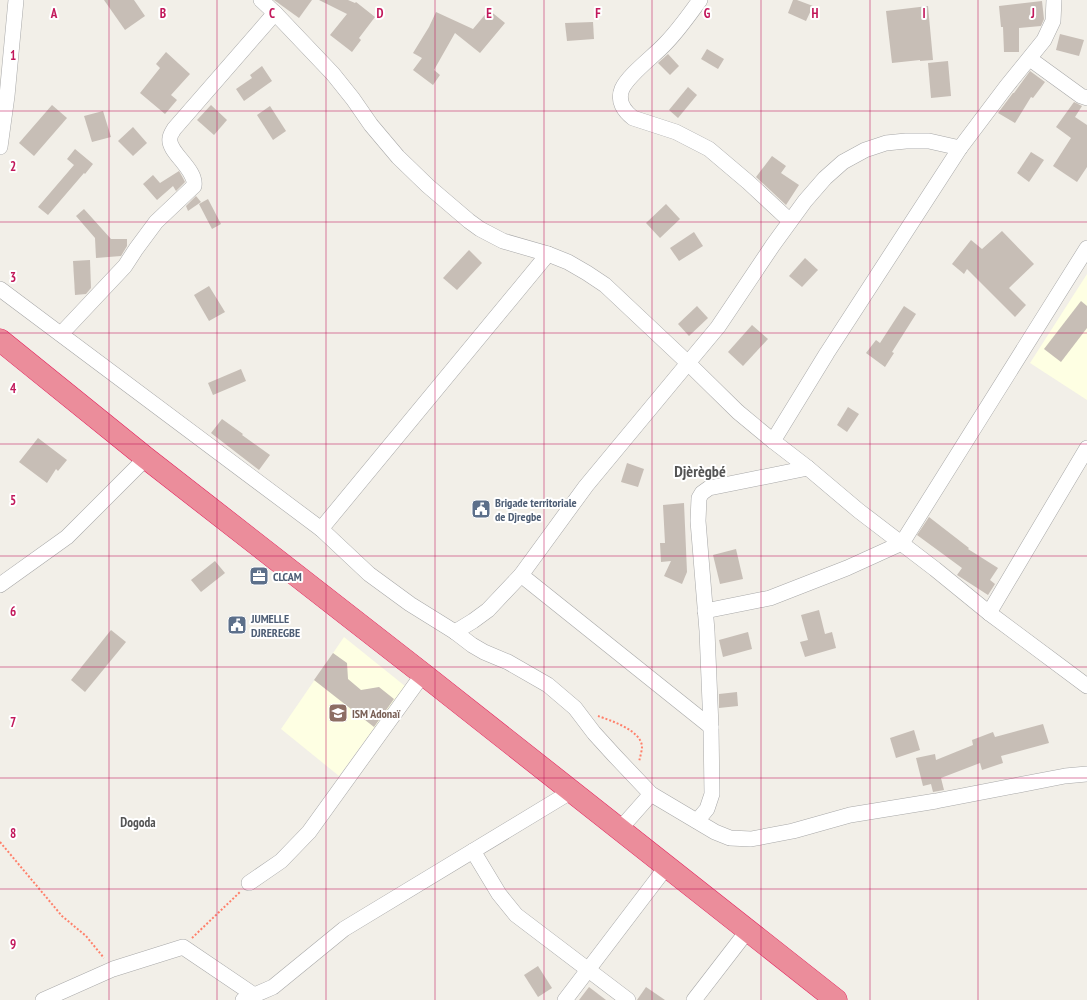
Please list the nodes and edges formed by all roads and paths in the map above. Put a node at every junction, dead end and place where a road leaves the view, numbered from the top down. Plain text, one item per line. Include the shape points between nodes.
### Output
1 (16, 0) edge
2 (261, 0) edge
3 (700, 0) edge
4 (1054, 0) edge
5 (275, 13) junction
6 (1030, 59) junction
7 (1087, 98) edge
8 (0, 147) edge
9 (960, 148) junction
10 (790, 221) junction
11 (1087, 248) edge
12 (548, 254) junction
13 (0, 289) edge
14 (60, 334) junction
15 (0, 340) edge
16 (688, 363) junction
17 (773, 441) junction
18 (1087, 448) edge
19 (146, 458) junction
20 (808, 468) junction
21 (321, 529) junction
22 (902, 543) junction
23 (521, 575) junction
24 (0, 585) edge
25 (705, 611) junction
26 (989, 613) junction
27 (455, 632) junction
28 (423, 674) junction
29 (1087, 686) edge
30 (575, 708) junction
31 (711, 727) junction
32 (1087, 774) edge
33 (637, 779) junction
34 (572, 791) junction
35 (651, 794) junction
36 (698, 821) junction
37 (620, 829) junction
38 (0, 842) edge
39 (473, 851) junction
40 (667, 866) junction
41 (249, 883) joint
42 (748, 930) junction
43 (183, 947) junction
44 (113, 969) junction
45 (588, 969) junction
46 (248, 998) edge
47 (829, 998) edge
48 (43, 1000) edge
49 (565, 1000) edge
50 (628, 1000) edge
51 (694, 1000) edge

1 - 8 street
2 - 5 street
3 - 10 street via 666,43 622,89 620,99 623,107 633,118 676,132 709,149
4 - 6 street via 1053,21 1044,40
5 - 12 street via 334,74 371,125 398,157 428,186 491,236
5 - 14 street via 174,129 170,138 171,146 193,175 194,186 156,222 125,266
6 - 7 street
6 - 9 street
9 - 10 street via 929,141 906,141 886,143 865,150 844,162 825,178
9 - 17 street
10 - 16 street via 718,327
11 - 22 street
12 - 16 street via 568,262 605,285
12 - 21 street
13 - 14 street
14 - 21 street
15 - 19 highway
16 - 17 street via 738,412
16 - 23 street via 586,486
17 - 20 street
18 - 26 street
19 - 24 street via 68,537
19 - 28 highway
20 - 22 street
20 - 25 street via 709,488 702,493 699,498 698,521
21 - 27 street via 369,574
22 - 25 street via 770,598
22 - 26 street
23 - 27 street via 488,610
23 - 31 street
25 - 31 street
26 - 29 street
27 - 30 street via 484,652 508,662 548,685
28 - 34 highway
28 - 41 street via 308,832 282,861
30 - 33 street via 594,733
30 - 33 path via 611,720 633,731 642,746
31 - 36 street via 712,794 707,809
32 - 36 street via 850,815 793,831 751,839 730,838
33 - 35 street
34 - 37 highway
34 - 39 street
35 - 36 street
35 - 37 street
37 - 40 highway
38 - 44 path via 62,916 86,936
39 - 45 street via 499,894 516,915
39 - 46 street via 344,929 273,986
40 - 42 highway
40 - 45 street
41 - 43 path
42 - 47 highway
42 - 51 street
43 - 44 street
43 - 46 street
44 - 48 street
45 - 49 street
45 - 50 street

